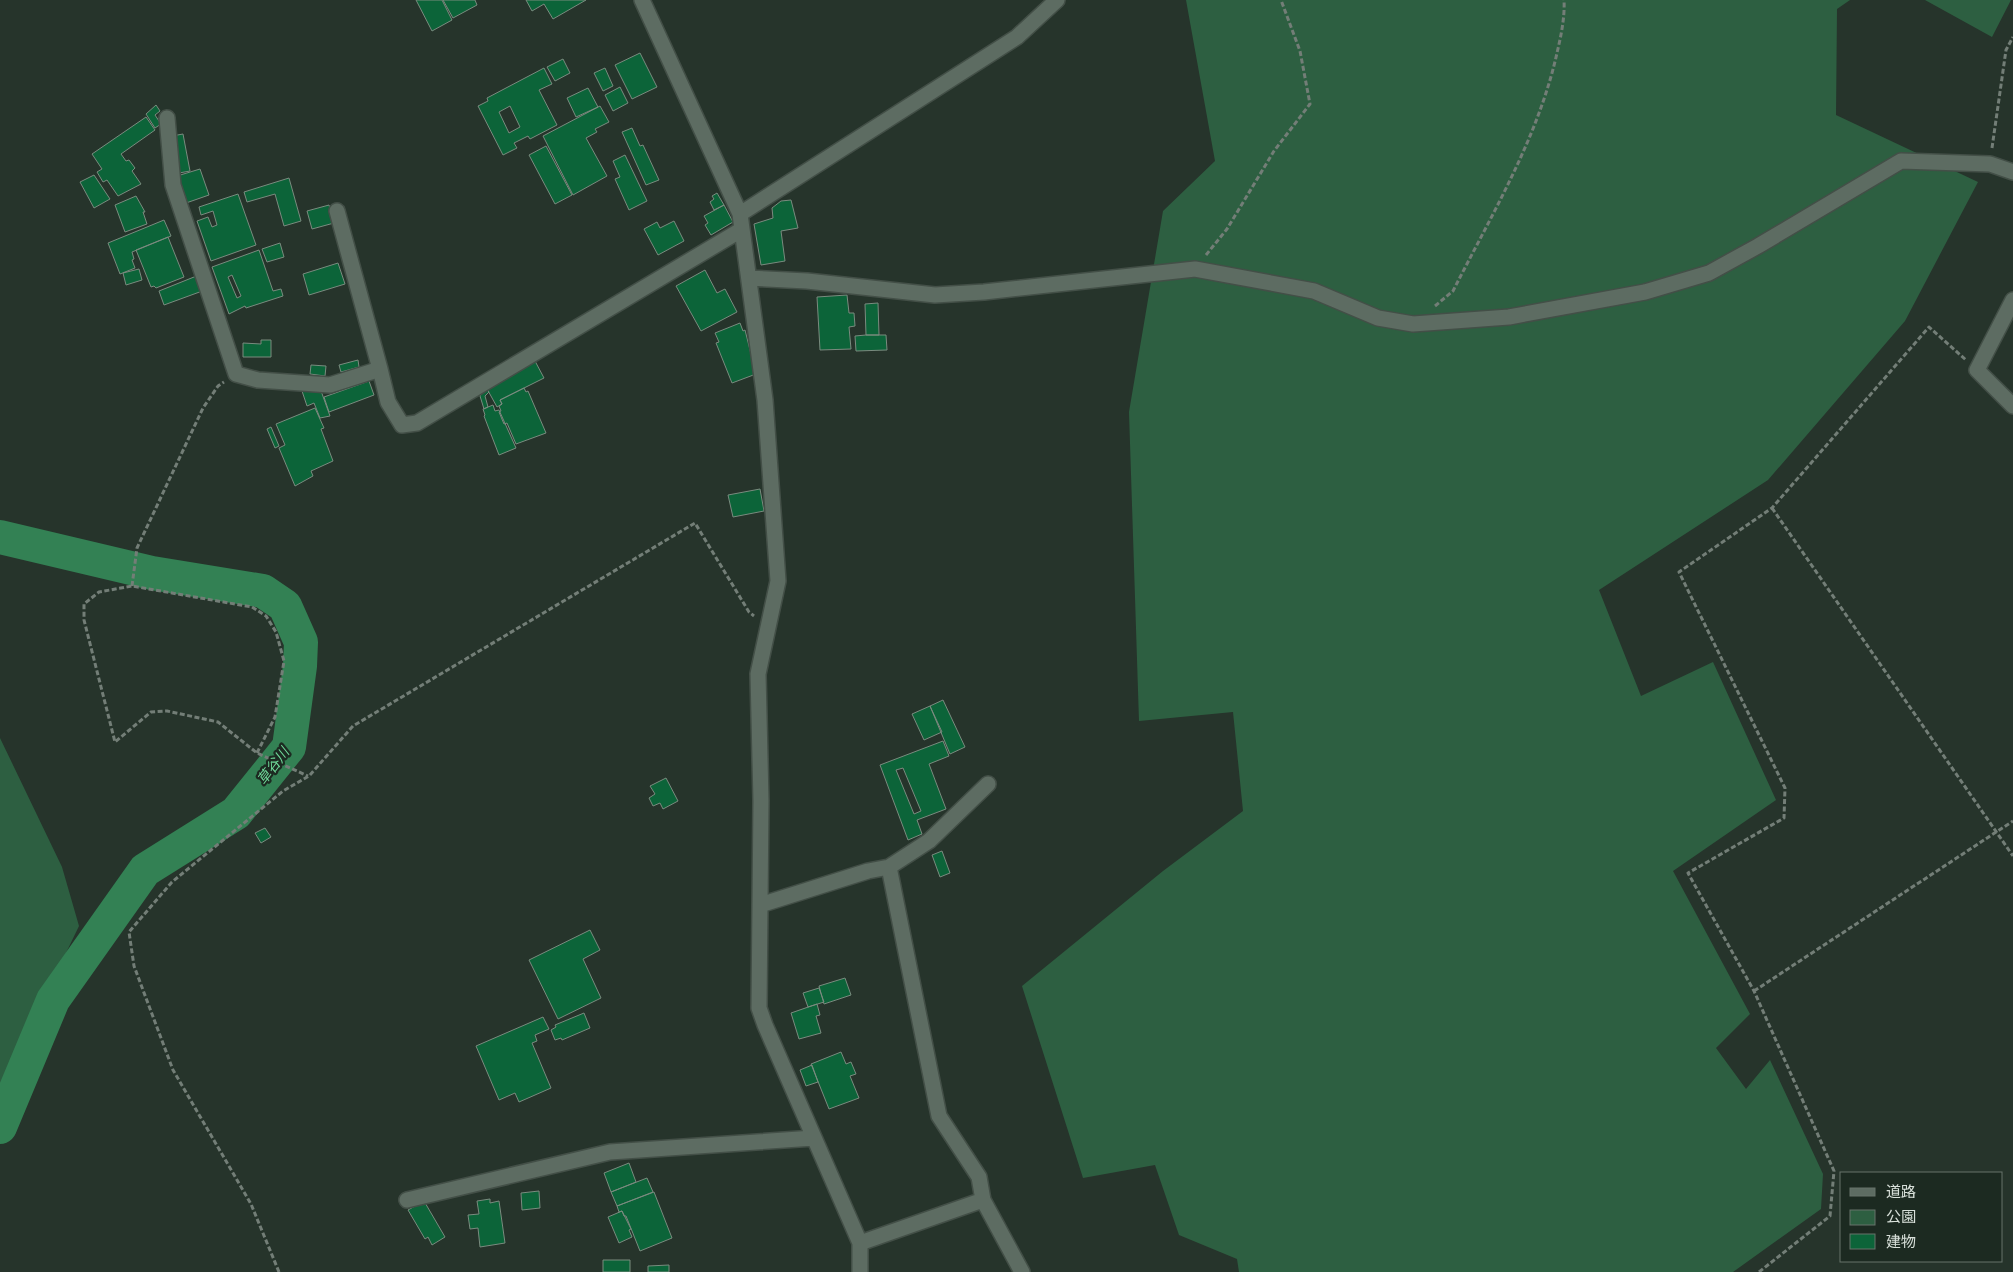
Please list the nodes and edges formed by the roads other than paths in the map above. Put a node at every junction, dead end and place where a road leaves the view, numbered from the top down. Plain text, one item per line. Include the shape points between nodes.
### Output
1 (642, 0) edge
2 (1057, 0) edge
3 (167, 118) dead end
4 (2013, 172) edge
5 (337, 211) dead end
6 (740, 214) junction
7 (741, 230) junction
8 (749, 278) junction
9 (2013, 300) edge
10 (380, 369) junction
11 (2013, 406) edge
12 (988, 784) dead end
13 (889, 867) junction
14 (760, 905) junction
15 (814, 1138) junction
16 (407, 1200) dead end
17 (983, 1200) junction
18 (860, 1244) junction
19 (860, 1272) edge
20 (1022, 1272) edge

1 - 6 street
2 - 6 street via 1017,37
3 - 10 street via 174,185 236,374 258,380 330,385
4 - 8 street via 1990,164 1901,161 1709,273 1645,292 1509,316 1413,324 1378,318 1314,291 1195,268 935,295
5 - 10 street
6 - 7 street
7 - 8 street
7 - 10 street via 417,423 402,425 388,402
8 - 14 street via 765,400 778,581 758,674
9 - 11 street via 1976,370
12 - 13 street via 929,841
13 - 14 street
13 - 17 street via 939,1116 979,1177
14 - 15 street via 759,1008
15 - 16 street via 610,1152
15 - 18 street
17 - 18 street
17 - 20 street
18 - 19 street

